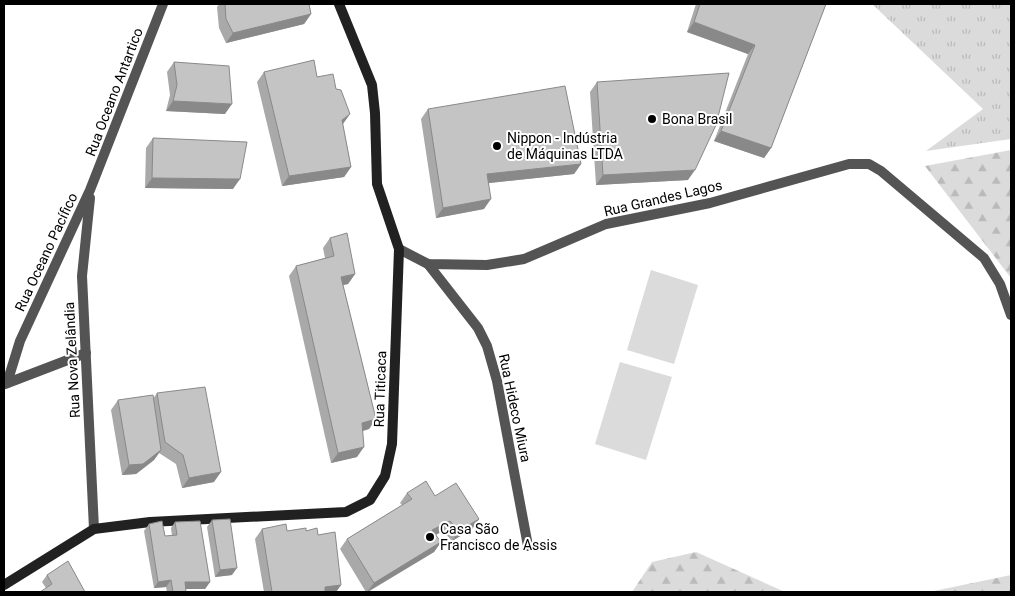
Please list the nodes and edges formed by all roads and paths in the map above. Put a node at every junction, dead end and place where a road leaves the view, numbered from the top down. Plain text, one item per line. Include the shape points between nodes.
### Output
1 (163, 4) edge
2 (339, 4) edge
3 (90, 190) junction
4 (399, 249) junction
5 (428, 264) junction
6 (1011, 315) edge
7 (86, 354) junction
8 (5, 384) edge
9 (94, 529) junction
10 (528, 546) dead end
11 (4, 585) edge

1 - 3 street, Rua Oceano Antartico
2 - 4 street, Rua Titicaca via 372,84 376,184
3 - 7 street, Rua Nova Zelândia via 82,276
3 - 8 street, Rua Oceano Pacífico via 20,341
4 - 5 street, Rua Grandes Lagos
4 - 9 street, Rua Titicaca via 392,444 385,476 370,500 346,512 150,522
5 - 6 street, Rua Grandes Lagos via 487,265 524,259 606,224 710,203 849,164 869,164 984,258 1000,284
5 - 10 street, Rua Hideco Miura via 478,328 487,346 498,381
7 - 8 street, Rua Oceano Pacífico
7 - 9 street, Rua Nova Zelândia
9 - 11 street

